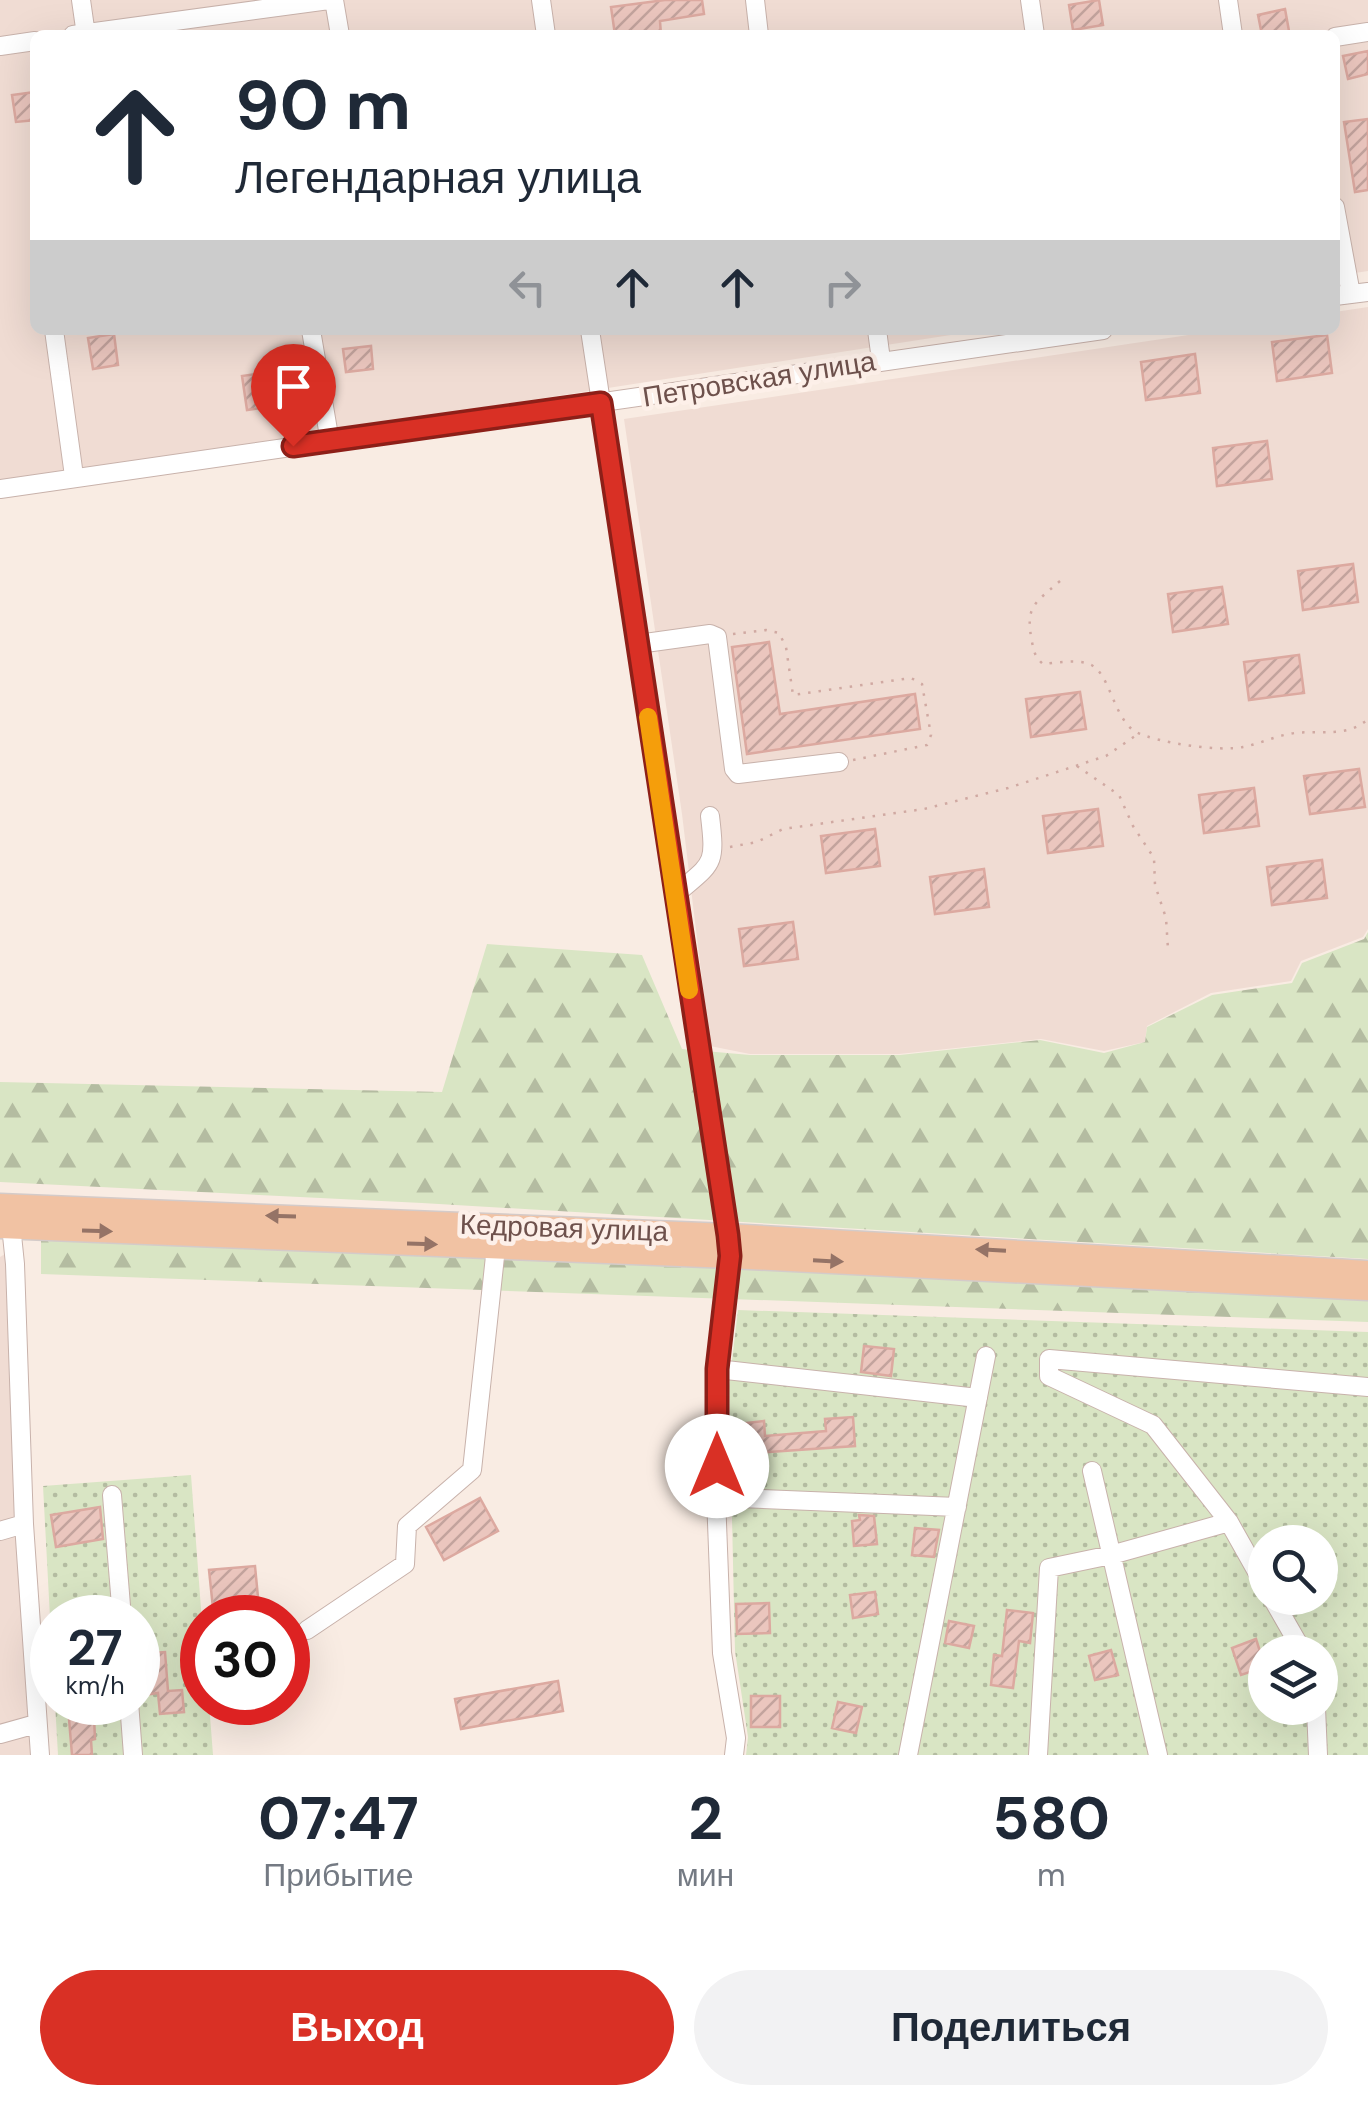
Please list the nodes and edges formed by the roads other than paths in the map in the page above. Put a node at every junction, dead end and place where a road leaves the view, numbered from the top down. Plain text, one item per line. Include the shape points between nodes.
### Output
1 (81, 0) edge
2 (332, 0) edge
3 (541, 0) edge
4 (755, 0) edge
5 (1030, 0) edge
6 (1228, 0) edge
7 (82, 30) edge
8 (111, 30) edge
9 (339, 30) edge
10 (545, 30) edge
11 (758, 30) edge
12 (1034, 30) edge
13 (1233, 30) edge
14 (1368, 32) edge
15 (1340, 36) edge
16 (30, 42) edge
17 (0, 46) edge
18 (1340, 234) edge
19 (1351, 294) edge
20 (55, 335) edge
21 (313, 335) edge
22 (591, 335) edge
23 (878, 335) edge
24 (1055, 335) edge
25 (882, 360) junction
26 (601, 403) junction
27 (330, 442) junction
28 (74, 476) junction
29 (0, 489) edge
30 (638, 644) junction
31 (839, 762) road end
32 (710, 816) dead end
33 (675, 894) junction
34 (5, 1216) edge
35 (729, 1246) junction
36 (496, 1247) junction
37 (7, 1267) edge
38 (1368, 1272) edge
39 (1368, 1288) edge
40 (986, 1356) dead end
41 (717, 1369) junction
42 (1368, 1387) edge
43 (978, 1398) junction
44 (1092, 1472) dead end
45 (112, 1494) dead end
46 (716, 1498) junction
47 (956, 1507) junction
48 (1229, 1522) junction
49 (24, 1524) junction
50 (0, 1531) edge
51 (1111, 1555) junction
52 (1248, 1556) edge
53 (30, 1595) edge
54 (120, 1595) edge
55 (310, 1628) edge
56 (30, 1717) edge
57 (41, 1725) edge
58 (130, 1725) edge
59 (1317, 1725) edge
60 (0, 1734) edge
61 (40, 1755) edge
62 (132, 1755) edge
63 (734, 1755) edge
64 (908, 1755) edge
65 (1038, 1755) edge
66 (1158, 1755) edge
67 (1318, 1755) edge

1 - 7 street
2 - 8 street
2 - 9 street
3 - 10 street
4 - 11 street
5 - 12 street
6 - 13 street
14 - 15 street
16 - 17 street
18 - 19 street
20 - 28 street
21 - 27 street
22 - 26 street
23 - 25 street
24 - 25 street, Петровская улица
25 - 26 street, Петровская улица
26 - 27 street, Петровская улица
26 - 30 street
27 - 28 street, Петровская улица
28 - 29 street, Петровская улица
30 - 31 street via 716,637 738,774
30 - 33 street
32 - 33 street via 715,855
33 - 35 street
35 -> 34 main road, Кедровая улица
34 -> 36 main road, Кедровая улица
34 - 37 street
35 - 36 main road, Кедровая улица
38 -> 35 main road, Кедровая улица
35 -> 39 main road, Кедровая улица
35 - 41 street
36 - 55 street via 472,1470 408,1526 405,1564
37 - 49 street
40 - 43 street
41 - 43 street
41 - 46 street
42 - 48 street via 1048,1359 1049,1376 1152,1426
43 - 47 street
44 - 51 street
45 - 54 street
46 - 47 street
46 - 63 street
47 - 64 street
48 - 51 street
48 - 52 street
49 - 50 street
49 - 53 street
51 - 65 street via 1050,1568
51 - 66 street
56 - 60 street
57 - 61 street
58 - 62 street
59 - 67 street

